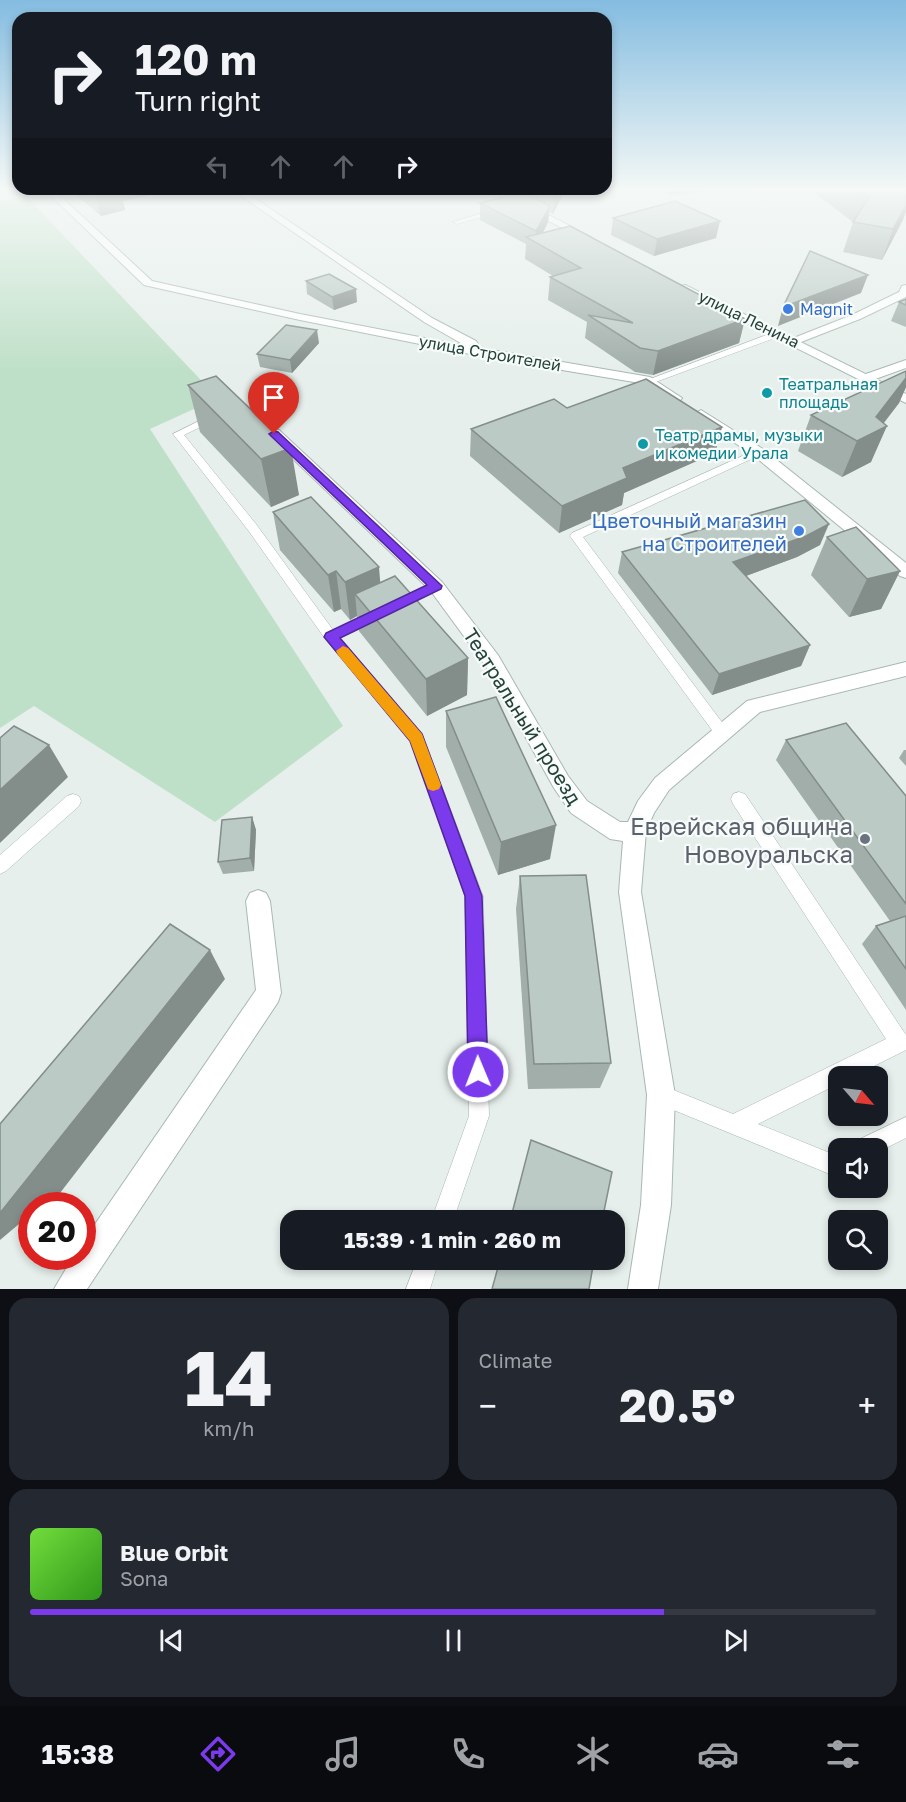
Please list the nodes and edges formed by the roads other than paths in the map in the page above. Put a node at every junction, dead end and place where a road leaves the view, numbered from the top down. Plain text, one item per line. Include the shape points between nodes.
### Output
1 (114, 251) edge
2 (327, 251) edge
3 (674, 282) edge
4 (906, 288) edge
5 (777, 334) junction
6 (792, 341) junction
7 (490, 354) junction
8 (906, 364) edge
9 (867, 378) junction
10 (650, 381) junction
11 (906, 399) edge
12 (231, 409) edge
13 (259, 420) edge
14 (758, 452) junction
15 (906, 572) edge
16 (436, 586) junction
17 (331, 637) junction
18 (906, 669) edge
19 (722, 733) junction
20 (739, 799) dead end
21 (74, 801) dead end
22 (635, 831) junction
23 (0, 866) edge
24 (258, 901) dead end
25 (661, 1095) junction
26 (733, 1125) junction
27 (906, 1127) edge
28 (884, 1138) edge
29 (828, 1163) edge
30 (446, 1210) edge
31 (425, 1270) edge
32 (69, 1289) edge
33 (418, 1289) edge
34 (644, 1289) edge

1 - 7 street, улица Строителей via 148,283
2 - 7 street via 428,320
3 - 5 street, улица Ленина
4 - 6 street via 904,294 856,317
5 - 6 street, улица Ленина
5 - 10 lane
6 - 9 street, улица Ленина
7 - 10 street, улица Строителей
8 - 9 street
9 - 11 street, улица Ленина
10 - 14 street, улица Строителей
12 - 17 lane via 178,434 252,527
13 - 16 street, Театральный проезд
14 - 15 street, улица Строителей
14 - 19 lane via 576,536
16 - 17 lane
16 - 22 street, Театральный проезд via 492,660 579,807 618,832
17 - 30 lane via 417,738 474,896 479,1116
18 - 19 street via 754,706
19 - 22 street via 662,784
20 - 26 lane via 900,1043
21 - 23 lane
22 - 25 street via 630,892
24 - 32 street via 269,993
25 - 26 lane
25 - 34 street via 656,1205
26 - 29 lane
27 - 28 lane
31 - 33 lane

